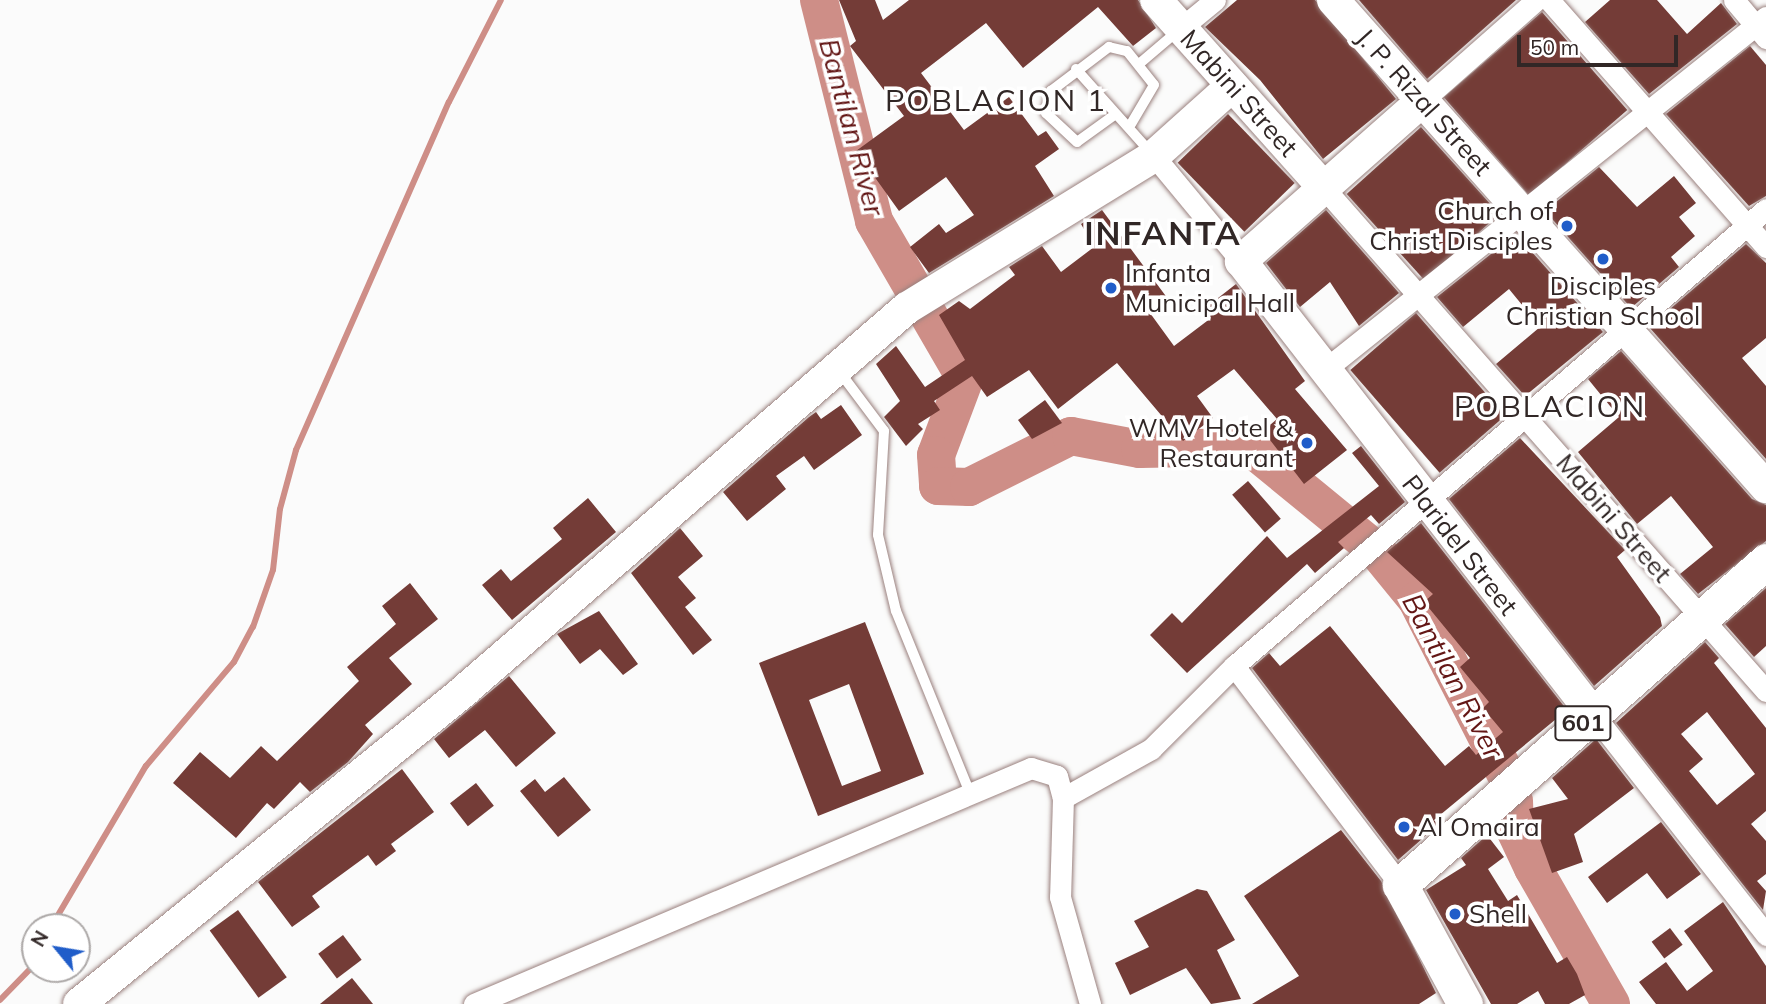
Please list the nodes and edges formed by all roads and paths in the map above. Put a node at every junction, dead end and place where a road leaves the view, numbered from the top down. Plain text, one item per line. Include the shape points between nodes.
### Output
1 (1156, 0) edge
2 (1215, 0) edge
3 (1333, 0) edge
4 (1536, 0) edge
5 (1549, 0) edge
6 (1734, 0) edge
7 (1762, 27) edge
8 (1181, 28) junction
9 (1139, 64) junction
10 (1076, 69) junction
11 (1232, 86) junction
12 (1422, 101) junction
13 (1647, 112) junction
14 (1114, 116) junction
15 (1131, 124) junction
16 (1154, 156) junction
17 (1323, 187) junction
18 (1766, 209) edge
19 (1521, 212) junction
20 (1747, 225) junction
21 (1766, 247) edge
22 (1241, 261) junction
23 (1418, 296) junction
24 (1625, 330) junction
25 (835, 366) junction
26 (1323, 371) junction
27 (1524, 416) junction
28 (1766, 487) edge
29 (1425, 501) junction
30 (1766, 561) edge
31 (1702, 618) junction
32 (1234, 666) junction
33 (1766, 691) edge
34 (1593, 714) junction
35 (970, 793) junction
36 (1063, 798) junction
37 (1400, 885) junction
38 (1766, 934) edge
39 (79, 1004) edge
40 (474, 1004) edge
41 (1090, 1004) edge
42 (1465, 1004) edge

1 - 8 street, Mabini Street
2 - 8 street
3 - 12 street, J. P. Rizal Street
4 - 12 street
5 - 13 street
6 - 7 street
7 - 13 street
8 - 9 lane
8 - 11 street, Mabini Street
9 - 10 lane via 1127,51 1109,47
9 - 15 lane via 1154,85
10 - 14 lane
10 - 14 lane via 1051,91 1046,113 1077,142
11 - 16 street
11 - 17 street, Mabini Street
12 - 17 street
12 - 19 street, J. P. Rizal Street
13 - 19 street
13 - 20 street
14 - 15 lane
15 - 16 lane
16 - 22 street, Plaridel Street
16 - 25 street via 918,301
17 - 22 street
17 - 23 street, Mabini Street
18 - 20 street
19 - 23 street
19 - 24 street, J. P. Rizal Street
20 - 21 street
20 - 24 street
22 - 26 street, Plaridel Street
23 - 26 street
23 - 27 street, Mabini Street
24 - 27 street
24 - 28 street, J. P. Rizal Street
25 - 35 lane via 884,431 878,535 896,611
25 - 39 street via 466,689
26 - 29 street, Plaridel Street
27 - 29 street
27 - 31 street, Mabini Street
29 - 32 street
29 - 34 street, Plaridel Street
30 - 31 main road, 601
31 - 33 street, Mabini Street
31 - 34 main road, 601
32 - 36 street via 1151,749
32 - 37 street
34 - 37 main road, 601
34 - 38 street, Plaridel Street
35 - 36 street via 1031,768 1057,776
35 - 40 street
36 - 41 street via 1060,897
37 - 42 main road

